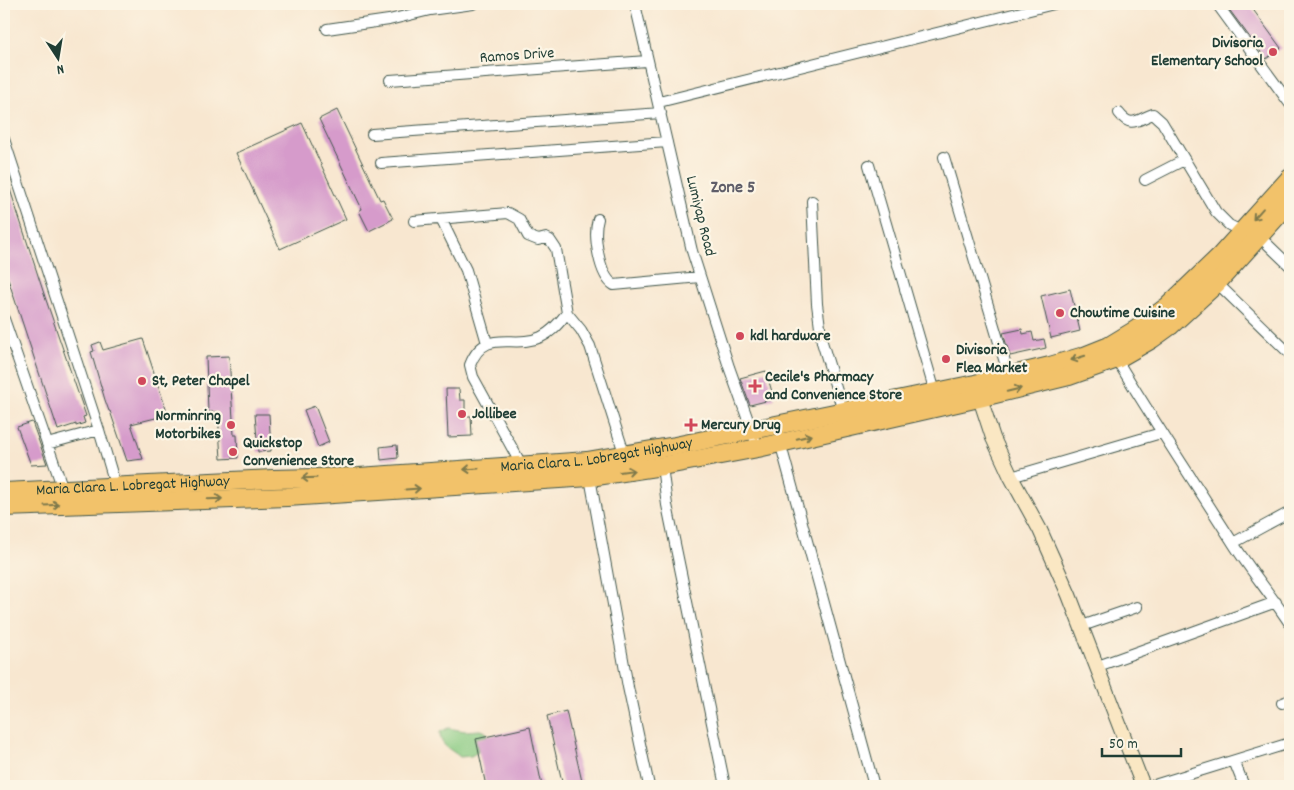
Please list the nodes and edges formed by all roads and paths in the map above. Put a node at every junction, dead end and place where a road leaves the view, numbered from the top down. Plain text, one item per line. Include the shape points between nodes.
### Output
1 (474, 4) edge
2 (635, 4) edge
3 (1054, 4) edge
4 (1218, 4) edge
5 (430, 7) edge
6 (327, 29) dead end
7 (647, 61) junction
8 (390, 80) dead end
9 (659, 102) junction
10 (1290, 104) edge
11 (661, 113) junction
12 (1119, 113) dead end
13 (372, 134) dead end
14 (4, 139) edge
15 (667, 142) junction
16 (944, 157) dead end
17 (1184, 160) junction
18 (382, 163) dead end
19 (869, 166) dead end
20 (1290, 178) edge
21 (1145, 180) dead end
22 (812, 201) dead end
23 (1290, 202) edge
24 (441, 219) junction
25 (598, 219) dead end
26 (414, 221) dead end
27 (1251, 234) junction
28 (1290, 266) edge
29 (700, 276) junction
30 (1217, 283) junction
31 (567, 313) junction
32 (4, 319) edge
33 (487, 343) junction
34 (1113, 353) junction
35 (1290, 354) edge
36 (1008, 376) junction
37 (977, 391) junction
38 (935, 392) junction
39 (843, 411) junction
40 (99, 430) junction
41 (752, 430) junction
42 (1161, 433) junction
43 (780, 442) junction
44 (47, 444) junction
45 (758, 448) junction
46 (625, 456) junction
47 (522, 466) junction
48 (662, 466) junction
49 (588, 469) junction
50 (1011, 476) junction
51 (63, 489) junction
52 (4, 492) edge
53 (119, 495) junction
54 (4, 507) edge
55 (1290, 512) edge
56 (1233, 543) junction
57 (1276, 602) junction
58 (1137, 607) dead end
59 (1290, 624) edge
60 (1082, 626) junction
61 (1098, 666) junction
62 (1290, 743) edge
63 (1234, 760) junction
64 (649, 786) edge
65 (725, 786) edge
66 (874, 786) edge
67 (1143, 786) edge
68 (1151, 786) edge
69 (1244, 786) edge

1 - 5 street
2 - 7 street, Lumiyap Road
3 - 9 street
4 - 10 street
5 - 6 street via 404,17
7 - 8 street, Ramos Drive
7 - 9 street, Lumiyap Road
9 - 11 street, Lumiyap Road
11 - 13 street
11 - 15 street, Lumiyap Road
12 - 17 street via 1124,120 1131,122 1153,114 1157,116
14 - 40 street
15 - 18 street
15 - 29 street, Lumiyap Road
16 - 36 street
17 - 21 street
17 - 27 street via 1216,212 1229,225
19 - 38 street
20 -> 27 highway, Maria Clara L. Lobregat Highway
22 - 39 street via 822,342
23 - 27 highway, Maria Clara L. Lobregat Highway
24 - 26 street
24 - 31 street via 508,213 519,219 528,236 550,240 556,249
24 - 33 street via 466,270
25 - 29 street via 595,237 606,276 614,285
27 - 28 street
27 - 30 highway, Maria Clara L. Lobregat Highway
27 - 34 highway, Maria Clara L. Lobregat Highway via 1137,329
29 - 41 street, Lumiyap Road
30 - 34 highway, Maria Clara L. Lobregat Highway via 1152,339
30 - 35 street
31 - 33 street via 542,337
31 - 46 street via 590,346
32 - 44 street
33 - 47 street via 472,360 470,370
34 -> 36 highway, Maria Clara L. Lobregat Highway
37 -> 34 highway, Maria Clara L. Lobregat Highway via 1069,376
34 - 42 street
36 - 37 highway, Maria Clara L. Lobregat Highway
37 - 38 highway, Maria Clara L. Lobregat Highway
43 -> 37 highway, Maria Clara L. Lobregat Highway
37 - 50 street via 993,438
38 - 39 highway, Maria Clara L. Lobregat Highway
39 - 41 highway, Maria Clara L. Lobregat Highway
40 - 44 street
40 - 53 street
41 - 45 street, Lumiyap Road
41 - 46 highway, Maria Clara L. Lobregat Highway
42 - 50 street
42 - 56 street
43 - 45 highway, Maria Clara L. Lobregat Highway
43 - 66 street
44 - 51 street
45 - 48 highway, Maria Clara L. Lobregat Highway
46 - 49 highway, Maria Clara L. Lobregat Highway
47 - 49 highway, Maria Clara L. Lobregat Highway
47 -> 53 highway, Maria Clara L. Lobregat Highway via 265,480
49 -> 48 highway, Maria Clara L. Lobregat Highway
48 - 65 street via 667,505
53 -> 49 highway, Maria Clara L. Lobregat Highway via 287,497
49 - 64 street
50 - 60 street via 1040,530
51 - 52 highway, Maria Clara L. Lobregat Highway
51 - 53 highway, Maria Clara L. Lobregat Highway
54 -> 53 highway, Maria Clara L. Lobregat Highway
55 - 56 street
56 - 57 street
57 - 59 street
57 - 61 street
58 - 60 street
60 - 61 street
61 - 67 street
62 - 63 street
63 - 68 street
63 - 69 street

